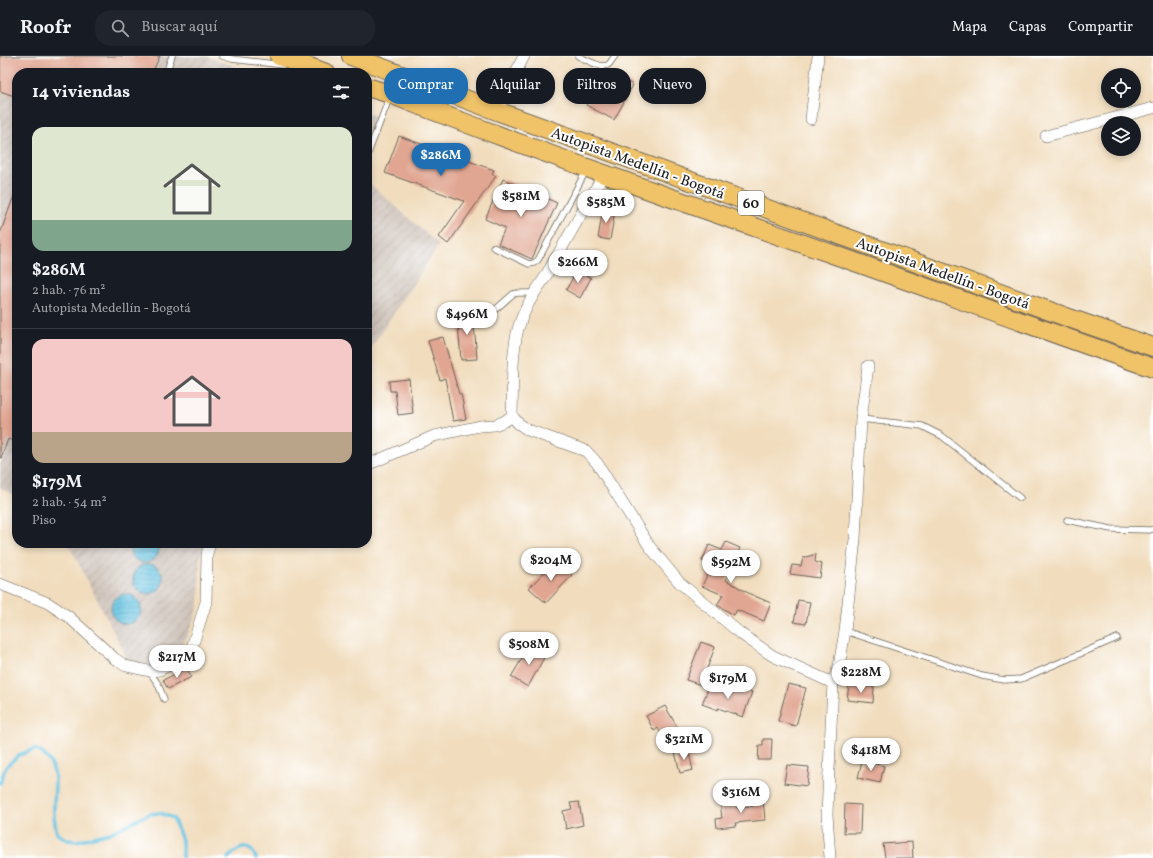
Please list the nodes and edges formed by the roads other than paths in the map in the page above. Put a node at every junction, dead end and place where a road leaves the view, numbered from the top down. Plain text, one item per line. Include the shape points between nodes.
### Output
1 (172, 56) edge
2 (222, 56) edge
3 (279, 56) edge
4 (524, 56) edge
5 (578, 56) edge
6 (615, 56) edge
7 (818, 56) edge
8 (360, 57) edge
9 (168, 68) edge
10 (299, 68) edge
11 (313, 68) edge
12 (372, 89) edge
13 (384, 92) edge
14 (386, 104) edge
15 (417, 104) edge
16 (1153, 108) edge
17 (497, 111) junction
18 (811, 119) dead end
19 (1046, 136) dead end
20 (372, 143) edge
21 (596, 171) junction
22 (493, 247) dead end
23 (533, 293) junction
24 (479, 324) dead end
25 (1153, 347) edge
26 (868, 366) dead end
27 (1153, 368) edge
28 (512, 416) junction
29 (861, 419) junction
30 (372, 463) edge
31 (1020, 498) dead end
32 (1066, 520) dead end
33 (1153, 529) edge
34 (209, 548) edge
35 (0, 584) edge
36 (845, 631) junction
37 (1117, 638) dead end
38 (148, 671) junction
39 (833, 683) junction
40 (164, 699) dead end
41 (830, 858) edge

1 - 9 lane
2 - 10 lane
3 - 11 highway
4 - 17 street
5 - 6 lane via 602,66 609,65
7 - 18 street
8 - 17 highway, Autopista Medellín - Bogotá / 60
12 - 13 highway, Autopista Medellín - Bogotá / 60
14 - 20 lane
15 - 21 highway, Autopista Medellín - Bogotá / 60
16 - 19 street
17 - 25 highway, Autopista Medellín - Bogotá / 60
21 - 22 lane via 534,264
21 - 23 street via 544,279
21 - 27 highway, Autopista Medellín - Bogotá / 60
23 - 24 lane via 513,294
23 - 28 street via 518,329 514,355
26 - 29 street
28 - 30 street via 495,424 434,436
28 - 39 street via 528,430 586,451 597,462 650,547 679,582 741,634 773,656
29 - 31 lane via 922,426 942,436
29 - 36 street via 855,539
32 - 33 lane via 1111,529
34 - 38 street via 206,602 192,647 173,664 160,670
35 - 38 street via 48,603 69,617 126,666
36 - 37 lane via 982,676 1004,680 1021,679
36 - 39 street via 839,666
38 - 40 lane via 158,684
39 - 41 street via 827,814

